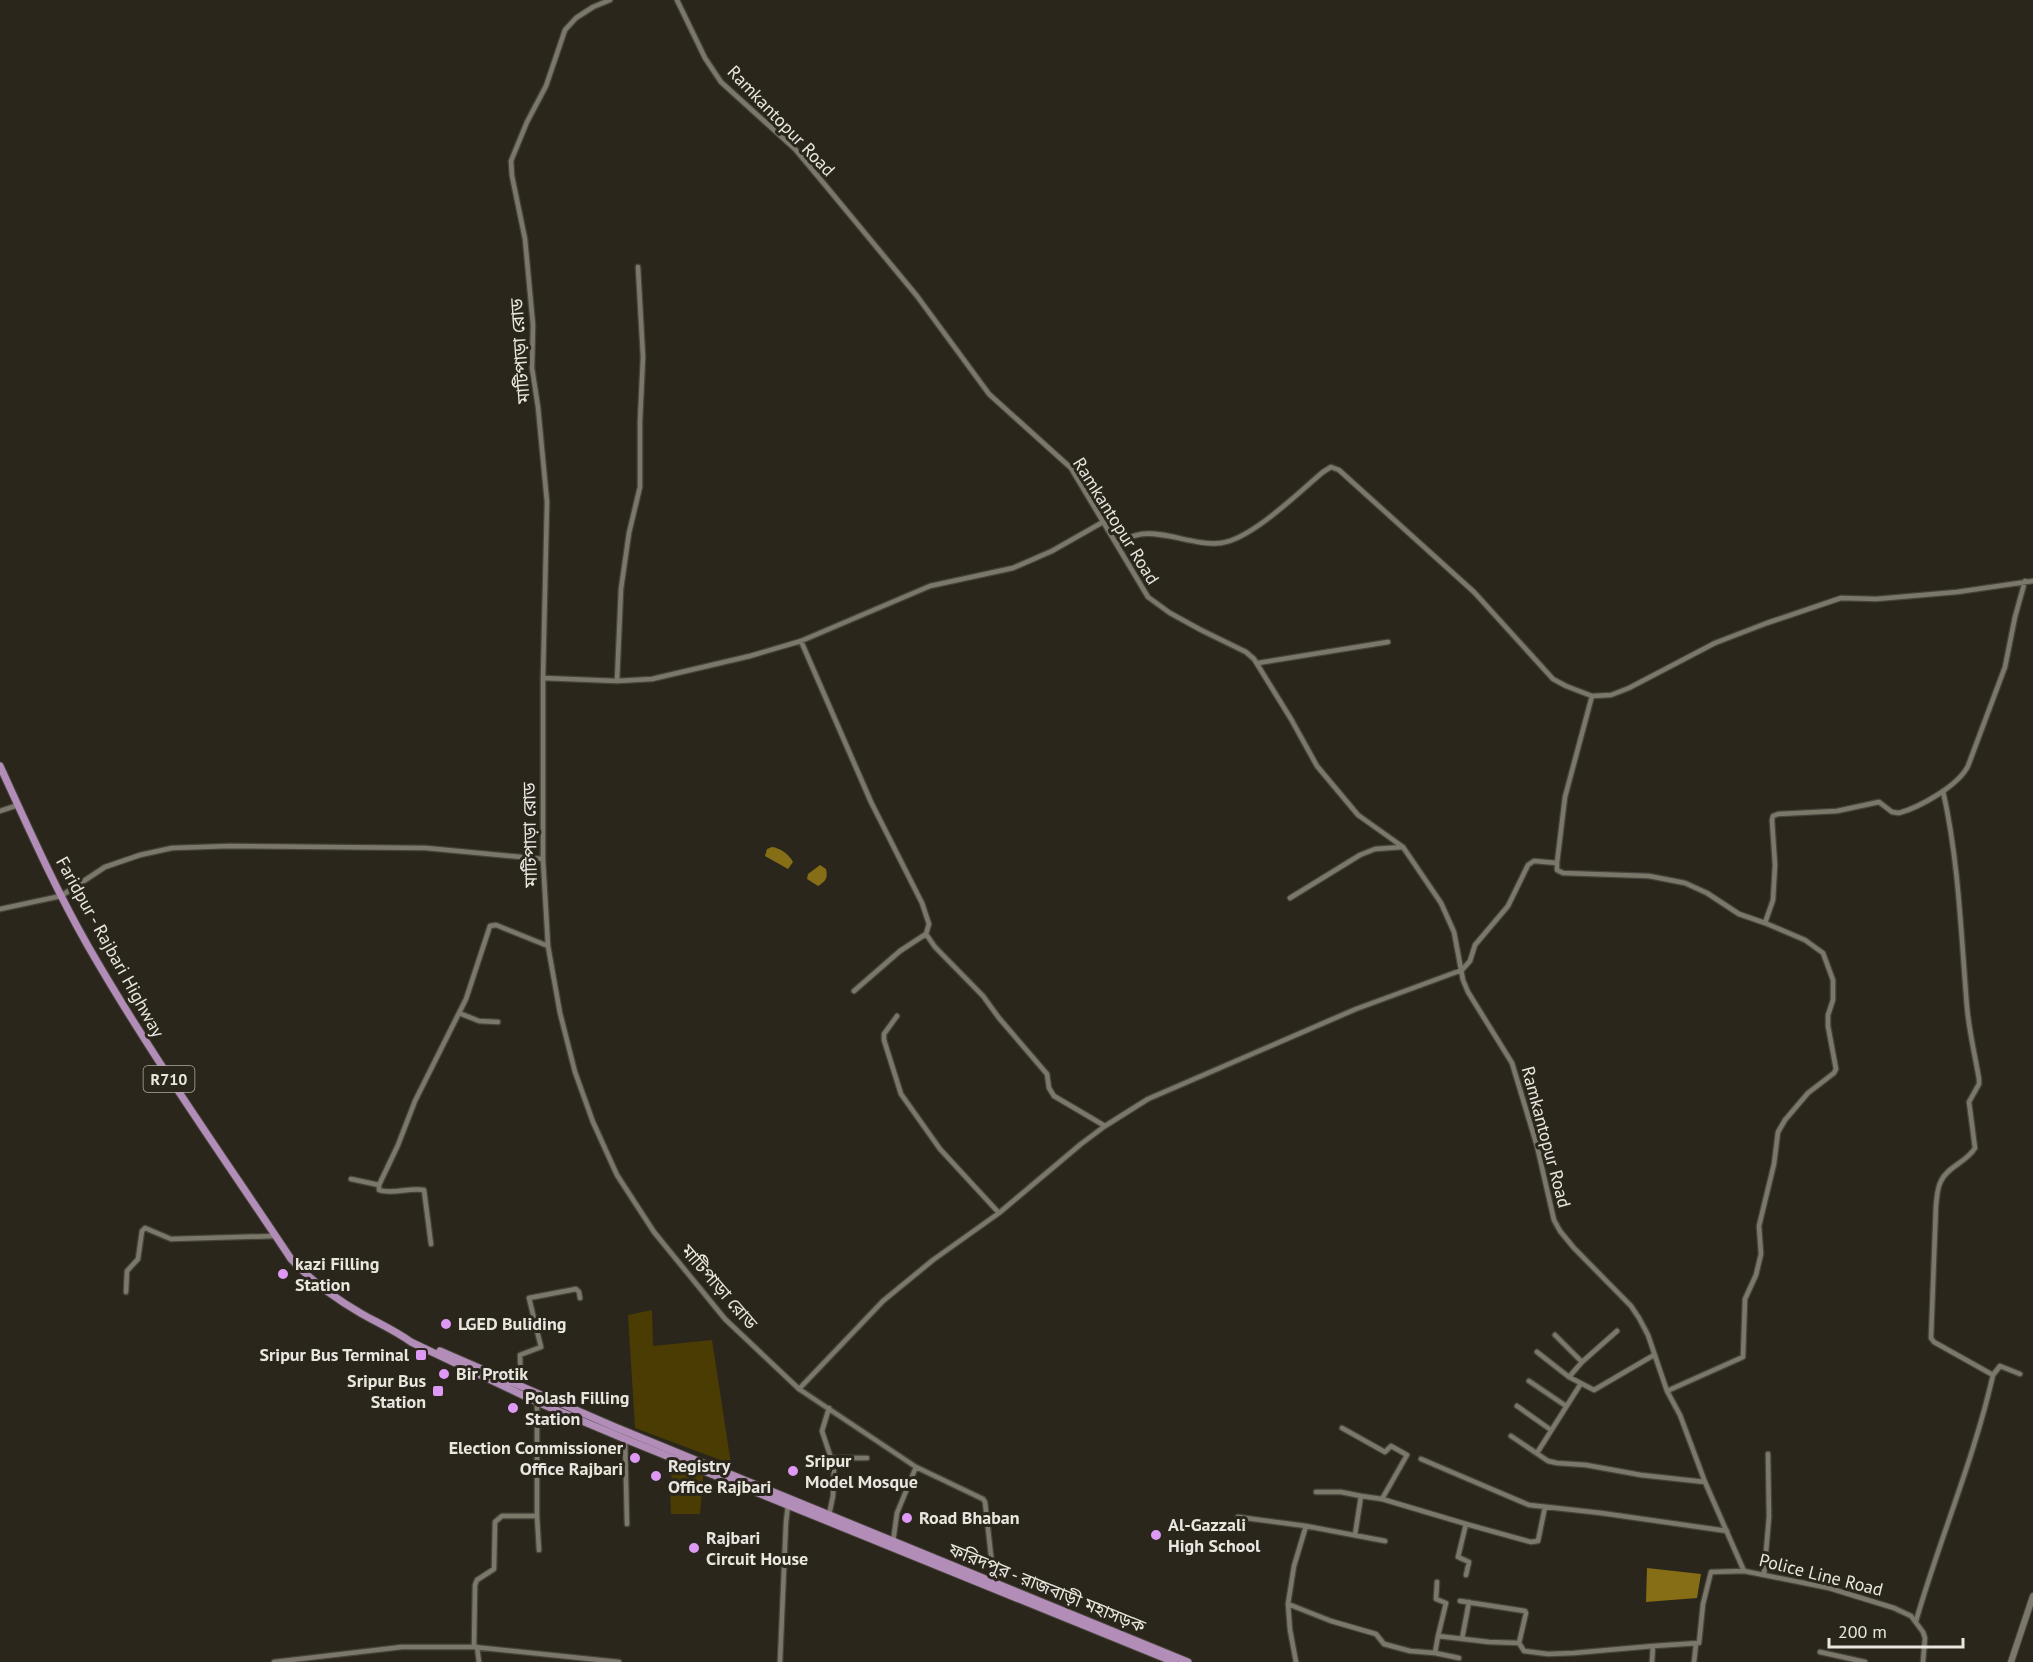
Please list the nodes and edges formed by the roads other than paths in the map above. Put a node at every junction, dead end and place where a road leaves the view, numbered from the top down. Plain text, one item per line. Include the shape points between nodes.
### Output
1 (591, 0) edge
2 (610, 0) edge
3 (677, 0) edge
4 (592, 7) junction
5 (638, 267) dead end
6 (1103, 522) junction
7 (1116, 543) junction
8 (2025, 581) junction
9 (2033, 581) edge
10 (801, 641) junction
11 (1388, 642) dead end
12 (1258, 663) junction
13 (543, 678) junction
14 (617, 681) junction
15 (1592, 696) junction
16 (0, 766) edge
17 (1942, 791) junction
18 (18, 805) junction
19 (0, 811) edge
20 (1403, 847) junction
21 (543, 859) junction
22 (1557, 863) junction
23 (61, 896) junction
24 (1290, 898) dead end
25 (0, 909) edge
26 (1765, 923) junction
27 (926, 934) junction
28 (548, 946) junction
29 (1462, 970) junction
30 (854, 991) dead end
31 (459, 1013) junction
32 (897, 1016) dead end
33 (498, 1022) dead end
34 (1105, 1126) junction
35 (351, 1179) dead end
36 (379, 1185) junction
37 (999, 1213) junction
38 (276, 1236) junction
39 (431, 1244) dead end
40 (126, 1292) dead end
41 (580, 1298) dead end
42 (1617, 1331) dead end
43 (1555, 1335) dead end
44 (404, 1336) junction
45 (1537, 1352) dead end
46 (1654, 1355) junction
47 (1582, 1362) junction
48 (2020, 1374) dead end
49 (1993, 1375) junction
50 (1569, 1377) junction
51 (1529, 1381) dead end
52 (1580, 1385) junction
53 (521, 1387) junction
54 (799, 1389) junction
55 (1667, 1391) junction
56 (538, 1398) junction
57 (1517, 1406) dead end
58 (1566, 1406) junction
59 (828, 1408) junction
60 (1342, 1428) dead end
61 (1551, 1430) junction
62 (1511, 1436) dead end
63 (625, 1439) junction
64 (1537, 1453) junction
65 (1768, 1454) dead end
66 (832, 1458) junction
67 (867, 1458) dead end
68 (1421, 1459) dead end
69 (916, 1467) junction
70 (1705, 1482) junction
71 (1316, 1492) dead end
72 (1361, 1496) junction
73 (1382, 1499) junction
74 (788, 1505) junction
75 (1545, 1507) junction
76 (829, 1515) junction
77 (537, 1516) junction
78 (1238, 1517) dead end
79 (627, 1524) dead end
80 (1466, 1524) junction
81 (1306, 1526) junction
82 (1727, 1532) junction
83 (1354, 1535) junction
84 (1385, 1541) dead end
85 (893, 1542) junction
86 (539, 1550) dead end
87 (1744, 1571) junction
88 (1466, 1575) dead end
89 (1764, 1575) junction
90 (994, 1582) junction
91 (1437, 1582) dead end
92 (2033, 1596) edge
93 (1460, 1601) dead end
94 (1469, 1602) junction
95 (1288, 1604) junction
96 (1916, 1621) junction
97 (1438, 1636) junction
98 (1462, 1639) junction
99 (1519, 1643) junction
100 (1696, 1644) junction
101 (1653, 1646) junction
102 (476, 1647) junction
103 (1820, 1652) dead end
104 (1434, 1653) junction
105 (1574, 1653) junction
106 (1459, 1658) dead end
107 (302, 1661) edge
108 (274, 1662) edge
109 (479, 1662) edge
110 (617, 1662) edge
111 (780, 1662) edge
112 (1174, 1662) edge
113 (1188, 1662) edge
114 (1296, 1662) edge
115 (1574, 1662) edge
116 (1652, 1662) edge
117 (1694, 1662) edge
118 (1865, 1662) edge
119 (1923, 1662) edge
120 (2011, 1662) edge

1 - 4 street
2 - 4 street, মাটিপাড়া রোড
3 - 6 street, Ramkantopur Road via 705,58 722,82 795,149 917,296 989,394 1071,468
4 - 13 street, মাটিপাড়া রোড via 564,30 546,87 512,160 525,239 533,325 532,368 547,502
5 - 14 street via 643,357 640,487 621,589
6 - 7 street, Ramkantopur Road
6 - 10 street via 1013,568 930,586
7 - 12 street, Ramkantopur Road via 1149,597 1180,619 1246,652
7 - 15 street via 1147,534 1199,542 1232,540 1273,514 1331,467 1339,470 1474,592 1553,679
8 - 9 street
8 - 15 street via 1957,592 1841,598 1715,643 1620,692
8 - 17 street via 2005,667 1965,772
10 - 14 street via 694,670
10 - 27 street via 871,802 922,903 929,924
11 - 12 street
12 - 20 street, Ramkantopur Road via 1317,766 1358,815
13 - 14 street
13 - 21 street, মাটিপাড়া রোড
15 - 22 street via 1565,796
16 - 18 main road, Faridpur - Rajbari Highway / R710
17 - 26 street via 1899,813 1879,802 1837,811 1773,816 1773,900
17 - 49 street via 1949,820 1967,1009 1979,1084 1969,1102 1975,1148 1944,1177 1939,1187 1931,1338
18 - 19 street
18 - 23 main road, Faridpur - Rajbari Highway / R710
20 - 24 street via 1360,855
20 - 29 street, Ramkantopur Road via 1448,915
21 - 23 street via 426,848 172,848 105,867
21 - 28 street, মাটিপাড়া রোড
22 - 26 street via 1557,870 1563,873 1649,876 1685,883 1739,914
22 - 29 street via 1534,861 1528,865 1509,906 1475,945
23 - 25 street
23 - 38 main road, Faridpur - Rajbari Highway / R710 via 181,1097
26 - 55 street via 1823,952 1833,980 1828,1026 1836,1069 1803,1099 1778,1132 1759,1226 1761,1254 1745,1299 1743,1357
27 - 30 street
27 - 34 street via 1047,1074 1053,1096
28 - 31 street via 490,926
28 - 54 street, মাটিপাড়া রোড via 575,1072 617,1175 654,1232 724,1319
29 - 34 street via 1356,1009 1191,1079 1148,1099
29 - 46 street, Ramkantopur Road via 1468,992 1512,1063 1554,1220 1574,1248 1631,1306
31 - 33 street
31 - 36 street
32 - 37 street via 884,1040 901,1094 940,1149
34 - 37 street
35 - 36 street
36 - 39 street via 383,1192 424,1190
37 - 54 street via 883,1300
38 - 40 street via 171,1239 145,1228 138,1259 128,1271
38 - 44 main road, Faridpur - Rajbari Highway / R710 via 311,1279
41 - 53 street via 576,1289 529,1298 541,1347 520,1355
42 - 47 street
43 - 47 street
44 - 53 main road, ফরিদপুর - রাজবাড়ী মহাসড়ক
44 - 56 main road, ফরিদপুর - রাজবাড়ী মহাসড়ক
45 - 50 street
46 - 52 street via 1598,1389
46 - 55 street, Ramkantopur Road
47 - 50 street
48 - 49 street via 2000,1366
49 - 96 street via 1970,1460
50 - 52 street
51 - 58 street
52 - 58 street
53 - 56 main road, ফরিদপুর - রাজবাড়ী মহাসড়ক
54 - 59 street, মাটিপাড়া রোড
55 - 70 street, Ramkantopur Road
56 - 63 main road, ফরিদপুর - রাজবাড়ী মহাসড়ক
56 - 76 main road, ফরিদপুর - রাজবাড়ী মহাসড়ক
56 - 77 street
57 - 61 street
58 - 61 street
59 - 66 street via 822,1435
59 - 69 street, মাটিপাড়া রোড
60 - 73 street via 1385,1452 1391,1446 1407,1455
61 - 64 street
62 - 64 street
63 - 74 main road, ফরিদপুর - রাজবাড়ী মহাসড়ক
63 - 79 street
64 - 70 street via 1557,1463
65 - 89 street
66 - 67 street
66 - 76 street via 834,1487
68 - 75 street via 1510,1498
69 - 85 street via 897,1513
69 - 90 street, মাটিপাড়া রোড via 986,1502
70 - 82 street, Ramkantopur Road
71 - 72 street
72 - 73 street
72 - 83 street
73 - 80 street
74 - 111 street
74 - 112 main road, ফরিদপুর - রাজবাড়ী মহাসড়ক
75 - 80 street via 1536,1542
75 - 82 street
76 - 85 main road, ফরিদপুর - রাজবাড়ী মহাসড়ক
77 - 86 street
77 - 102 street via 502,1516 495,1522 494,1569 475,1585
78 - 81 street
80 - 88 street via 1458,1557 1469,1562
81 - 83 street
81 - 95 street
82 - 87 street, Ramkantopur Road
83 - 84 street
85 - 90 main road, ফরিদপুর - রাজবাড়ী মহাসড়ক
87 - 89 street, Police Line Road
87 - 100 street, Police Line Road via 1710,1573 1700,1640
89 - 96 street, Police Line Road via 1875,1601
90 - 113 main road, ফরিদপুর - রাজবাড়ী মহাসড়ক
91 - 97 street via 1437,1600 1446,1603
92 - 120 main road
93 - 94 street
94 - 98 street
94 - 99 street via 1526,1612
95 - 104 street via 1376,1634 1384,1644
95 - 114 street
96 - 119 street via 1925,1638
97 - 98 street
97 - 104 street
98 - 99 street
99 - 105 street via 1524,1651
100 - 101 street
100 - 117 street
101 - 105 street
101 - 116 street
102 - 107 street via 402,1647
102 - 109 street
102 - 110 street
103 - 118 street
104 - 106 street
105 - 115 street
107 - 108 street

